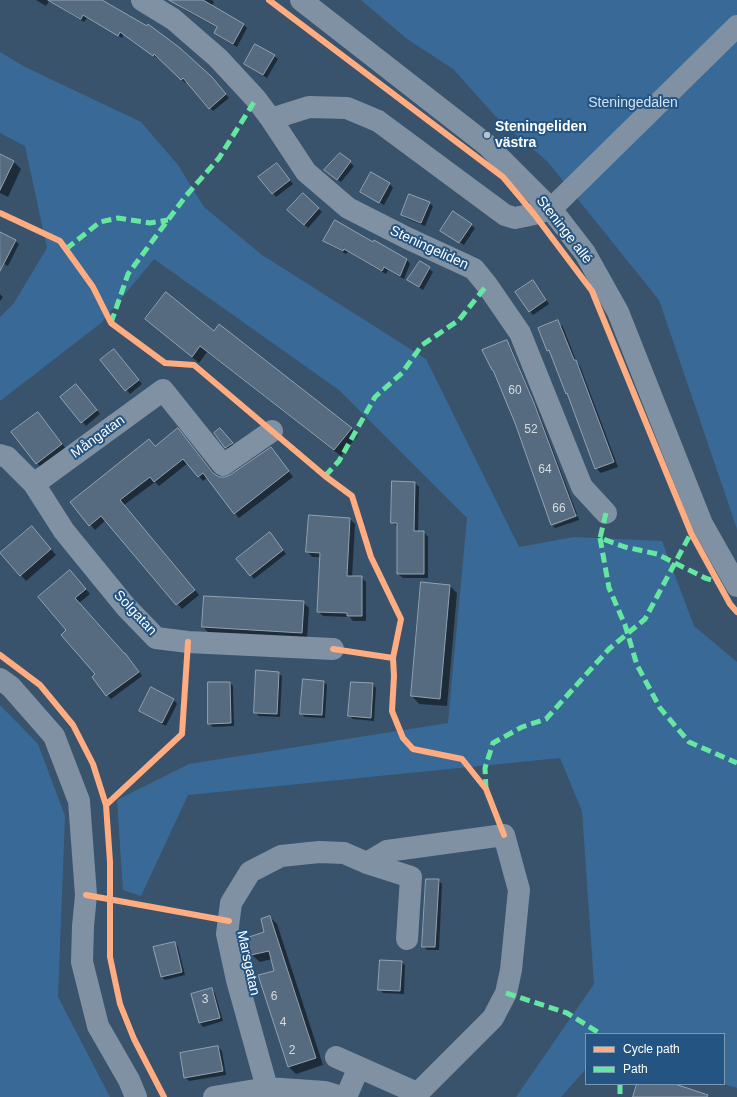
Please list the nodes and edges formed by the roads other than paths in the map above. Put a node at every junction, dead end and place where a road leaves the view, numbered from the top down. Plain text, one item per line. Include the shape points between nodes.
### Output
1 (142, 0) edge
2 (301, 0) edge
3 (737, 26) edge
4 (271, 120) junction
5 (551, 209) junction
6 (272, 431) dead end
7 (0, 455) edge
8 (34, 484) junction
9 (606, 513) dead end
10 (737, 586) edge
11 (333, 649) dead end
12 (0, 679) edge
13 (367, 864) junction
14 (407, 939) dead end
15 (336, 1057) dead end
16 (359, 1067) junction
17 (267, 1088) junction
18 (416, 1095) edge
19 (136, 1097) edge
20 (214, 1097) edge
21 (341, 1097) edge
22 (346, 1097) edge

1 - 4 street, Steningeliden via 173,19 218,58 256,98
2 - 5 street, Steninge allé via 487,145
3 - 5 street
4 - 5 street via 309,107 347,108 378,121 505,214 515,218
4 - 9 street, Steningeliden via 306,172 348,208 474,269 520,333 582,487
5 - 10 street, Steninge allé via 585,252 618,312 702,524
6 - 8 street, Mångatan via 223,465 163,390
7 - 8 street, Solgatan via 7,457
8 - 11 street, Solgatan via 64,531 126,607 156,638 188,642
12 - 19 street via 11,687 54,736 79,801 86,895 82,962 98,1026
13 - 14 street, Marsgatan via 411,877
13 - 17 street, Marsgatan via 344,853 319,852 281,856 250,872 231,903 227,934
13 - 18 street via 387,851 504,835 519,890 511,970 506,993 493,1018
15 - 16 street
16 - 18 street
16 - 22 street
17 - 20 street
17 - 21 street via 325,1092

